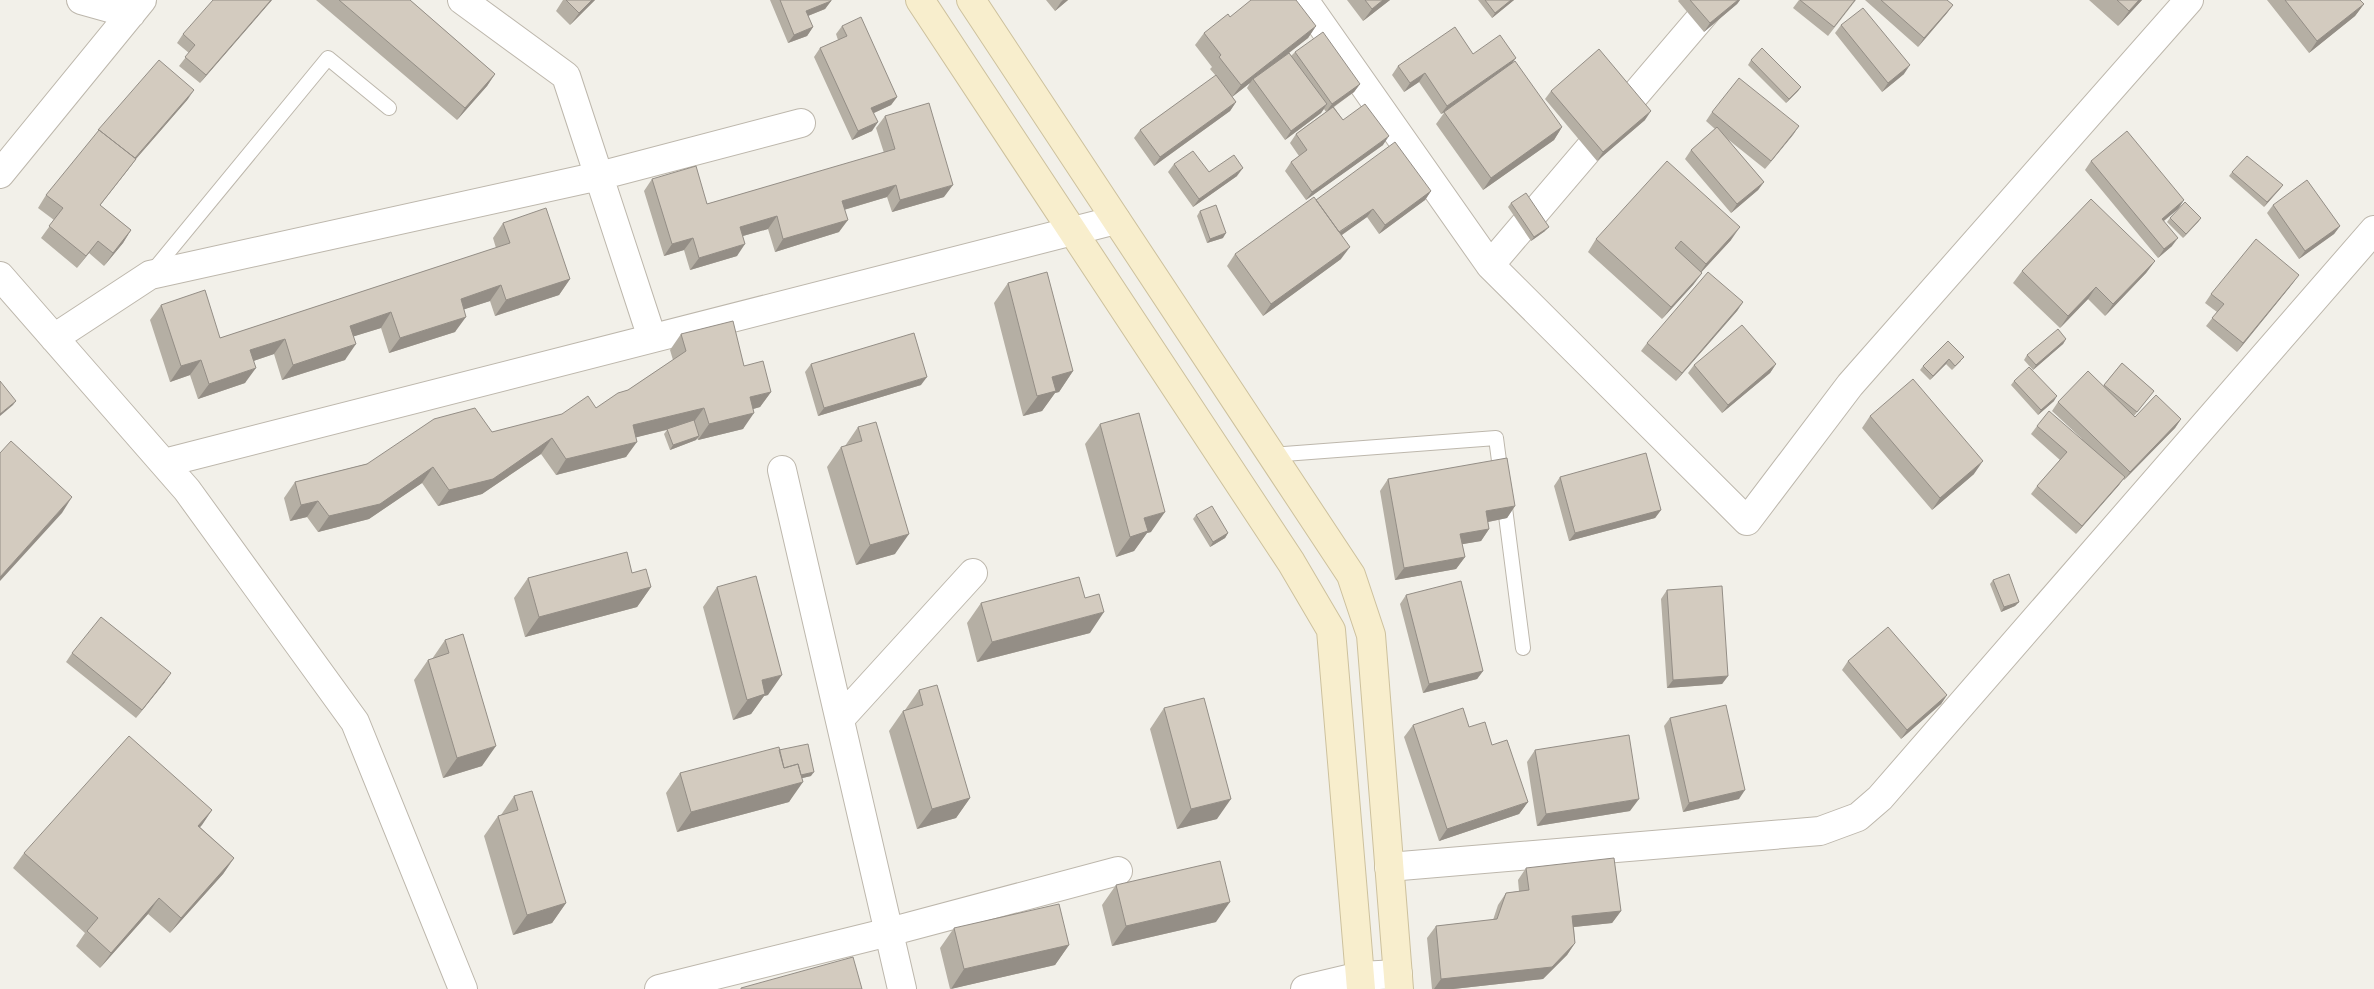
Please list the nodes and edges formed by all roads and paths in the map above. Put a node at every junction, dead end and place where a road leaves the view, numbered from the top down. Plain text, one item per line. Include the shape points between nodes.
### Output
1 (81, 0) edge
2 (462, 0) edge
3 (920, 0) edge
4 (971, 0) edge
5 (1304, 0) edge
6 (1716, 0) edge
7 (2189, 0) edge
8 (136, 7) edge
9 (389, 108) dead end
10 (801, 123) dead end
11 (0, 174) edge
12 (599, 176) junction
13 (1116, 220) junction
14 (2374, 230) edge
15 (1073, 231) junction
16 (1490, 265) junction
17 (150, 275) junction
18 (0, 276) edge
19 (54, 338) junction
20 (652, 338) junction
21 (1271, 455) junction
22 (164, 463) junction
23 (782, 470) dead end
24 (973, 573) dead end
25 (1524, 648) dead end
26 (840, 719) junction
27 (1389, 867) junction
28 (1118, 871) dead end
29 (889, 932) junction
30 (1398, 981) edge
31 (1360, 982) edge
32 (463, 989) edge
33 (659, 989) edge
34 (902, 989) edge
35 (1305, 989) edge

1 - 8 street
2 - 12 street via 566,76
3 - 15 street
4 - 13 street
5 - 16 street
6 - 16 street
7 - 16 street via 1850,385 1747,521
8 - 11 street
9 - 17 lane via 328,58
10 - 12 street
12 - 17 street
12 - 20 street
13 - 15 street
13 - 21 street
14 - 27 street via 1893,783 1858,817 1820,831
15 - 20 street
15 - 31 street via 1291,562 1330,630
17 - 19 street
18 - 19 street
19 - 22 street
20 - 22 street
21 - 25 lane via 1496,438
21 - 27 street via 1351,575 1371,635
22 - 32 street via 355,722
23 - 26 street
24 - 26 street
26 - 29 street
27 - 30 street
28 - 29 street
29 - 33 street
29 - 34 street
30 - 31 street
31 - 35 street

